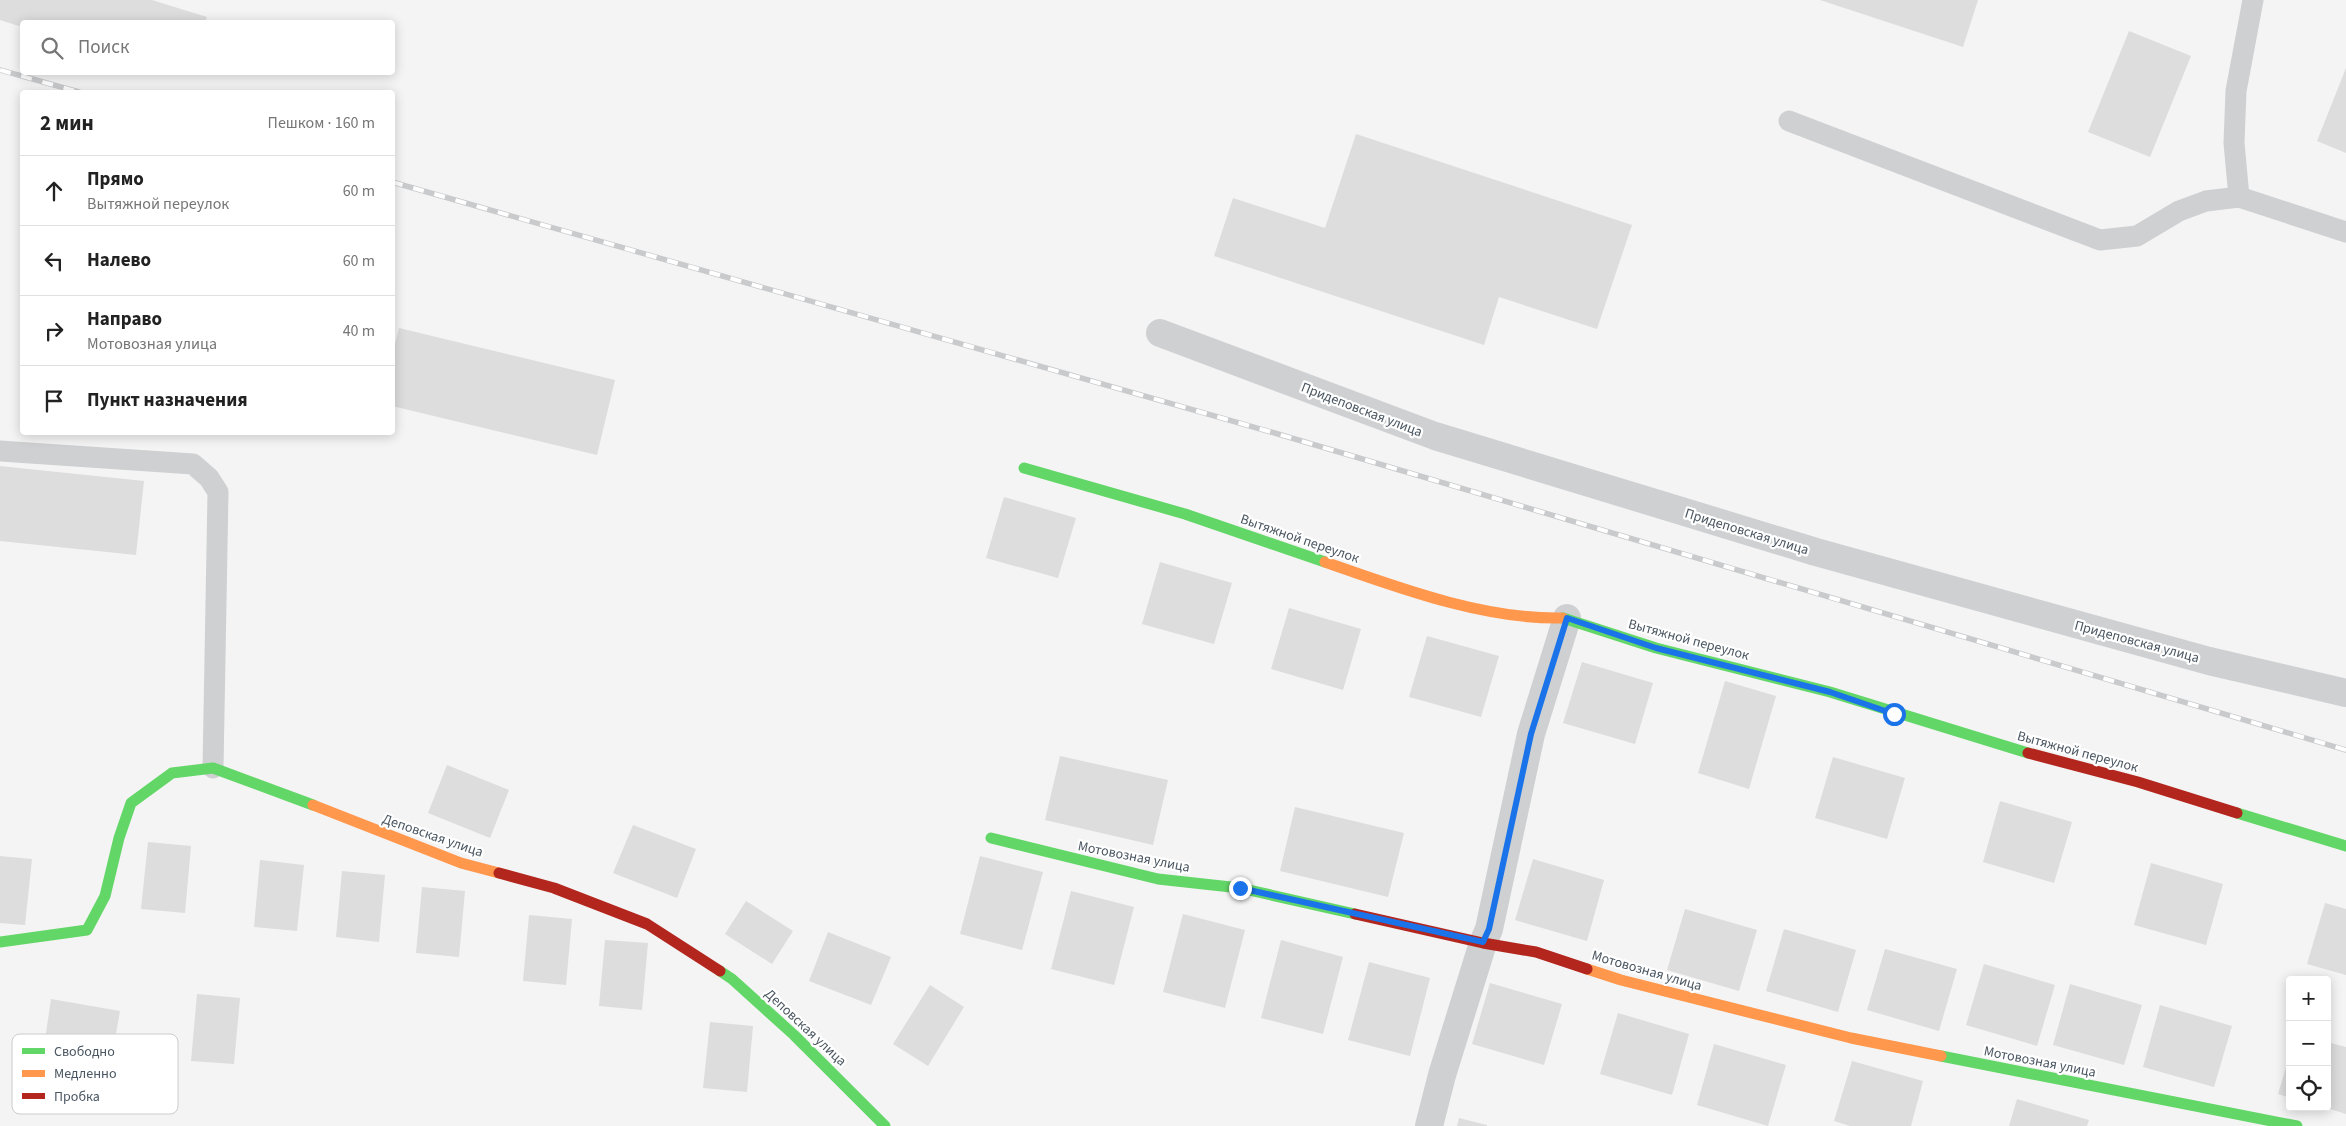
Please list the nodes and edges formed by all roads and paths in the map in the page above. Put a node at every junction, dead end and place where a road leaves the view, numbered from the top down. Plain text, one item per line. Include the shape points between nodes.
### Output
1 (2253, 0) edge
2 (1788, 121) dead end
3 (2239, 197) junction
4 (2346, 232) edge
5 (1160, 333) dead end
6 (0, 451) edge
7 (1024, 468) dead end
8 (1567, 618) junction
9 (2346, 693) edge
10 (213, 768) junction
11 (991, 838) dead end
12 (2346, 846) edge
13 (0, 942) edge
14 (1483, 942) junction
15 (885, 1126) edge
16 (1429, 1126) edge
17 (2297, 1126) edge

1 - 3 lane via 2236,91 2234,143
2 - 3 lane via 2100,240 2137,236 2206,200
3 - 4 lane
5 - 9 street, Придеповская улица via 1434,436 1778,541 2209,661
6 - 10 lane via 193,464 209,478 218,492
7 - 8 street, Вытяжной переулок via 1185,514 1338,568 1450,602 1534,619
8 - 12 street, Вытяжной переулок via 1656,648 1830,692 1987,742 2138,782
8 - 14 street via 1531,734 1489,929
10 - 13 street, Деповская улица via 172,773 131,803 105,896 87,930
10 - 15 street, Деповская улица via 461,863 554,888 647,924 732,979 794,1035
11 - 14 street, Мотовозная улица via 1158,879 1240,888
14 - 16 street
14 - 17 street, Мотовозная улица via 1536,952 1621,980 1851,1038

